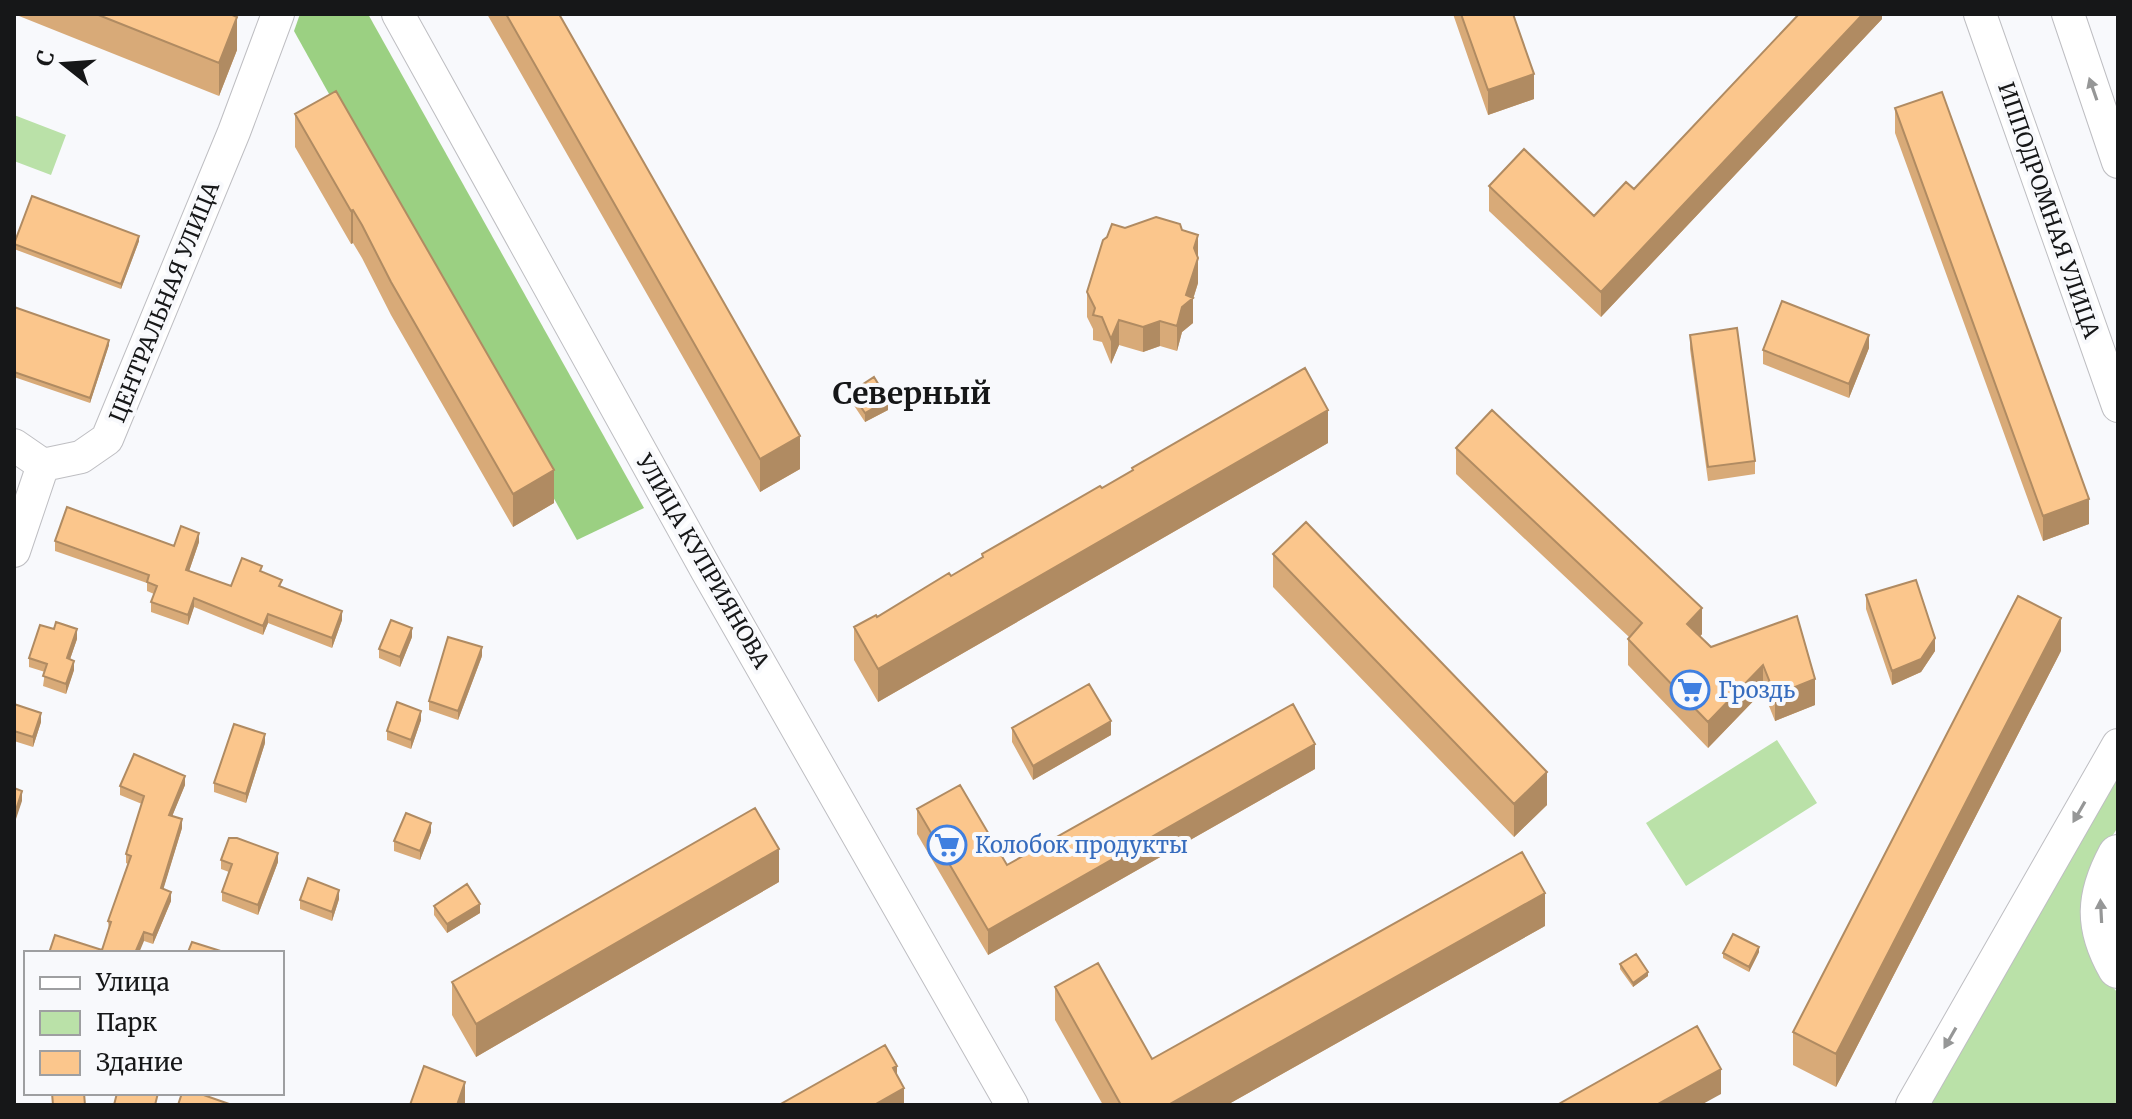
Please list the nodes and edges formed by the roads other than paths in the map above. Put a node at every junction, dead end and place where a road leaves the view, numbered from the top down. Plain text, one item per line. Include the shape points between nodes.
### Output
1 (398, 14) edge
2 (1980, 14) edge
3 (2068, 14) edge
4 (276, 15) edge
5 (2118, 162) edge
6 (2118, 406) edge
7 (14, 445) edge
8 (43, 465) junction
9 (14, 551) edge
10 (2118, 745) edge
11 (2118, 855) edge
12 (2118, 968) edge
13 (1012, 1105) edge
14 (1912, 1105) edge

1 - 13 street, УЛИЦА КУПРИЯНОВА
2 - 6 street, ИППОДРОМНАЯ УЛИЦА
5 -> 3 street
4 - 8 street, ЦЕНТРАЛЬНАЯ УЛИЦА via 234,132 107,439 81,457
7 - 8 street
8 - 9 street
10 -> 14 street
12 -> 11 main road via 2099,913 2106,878

